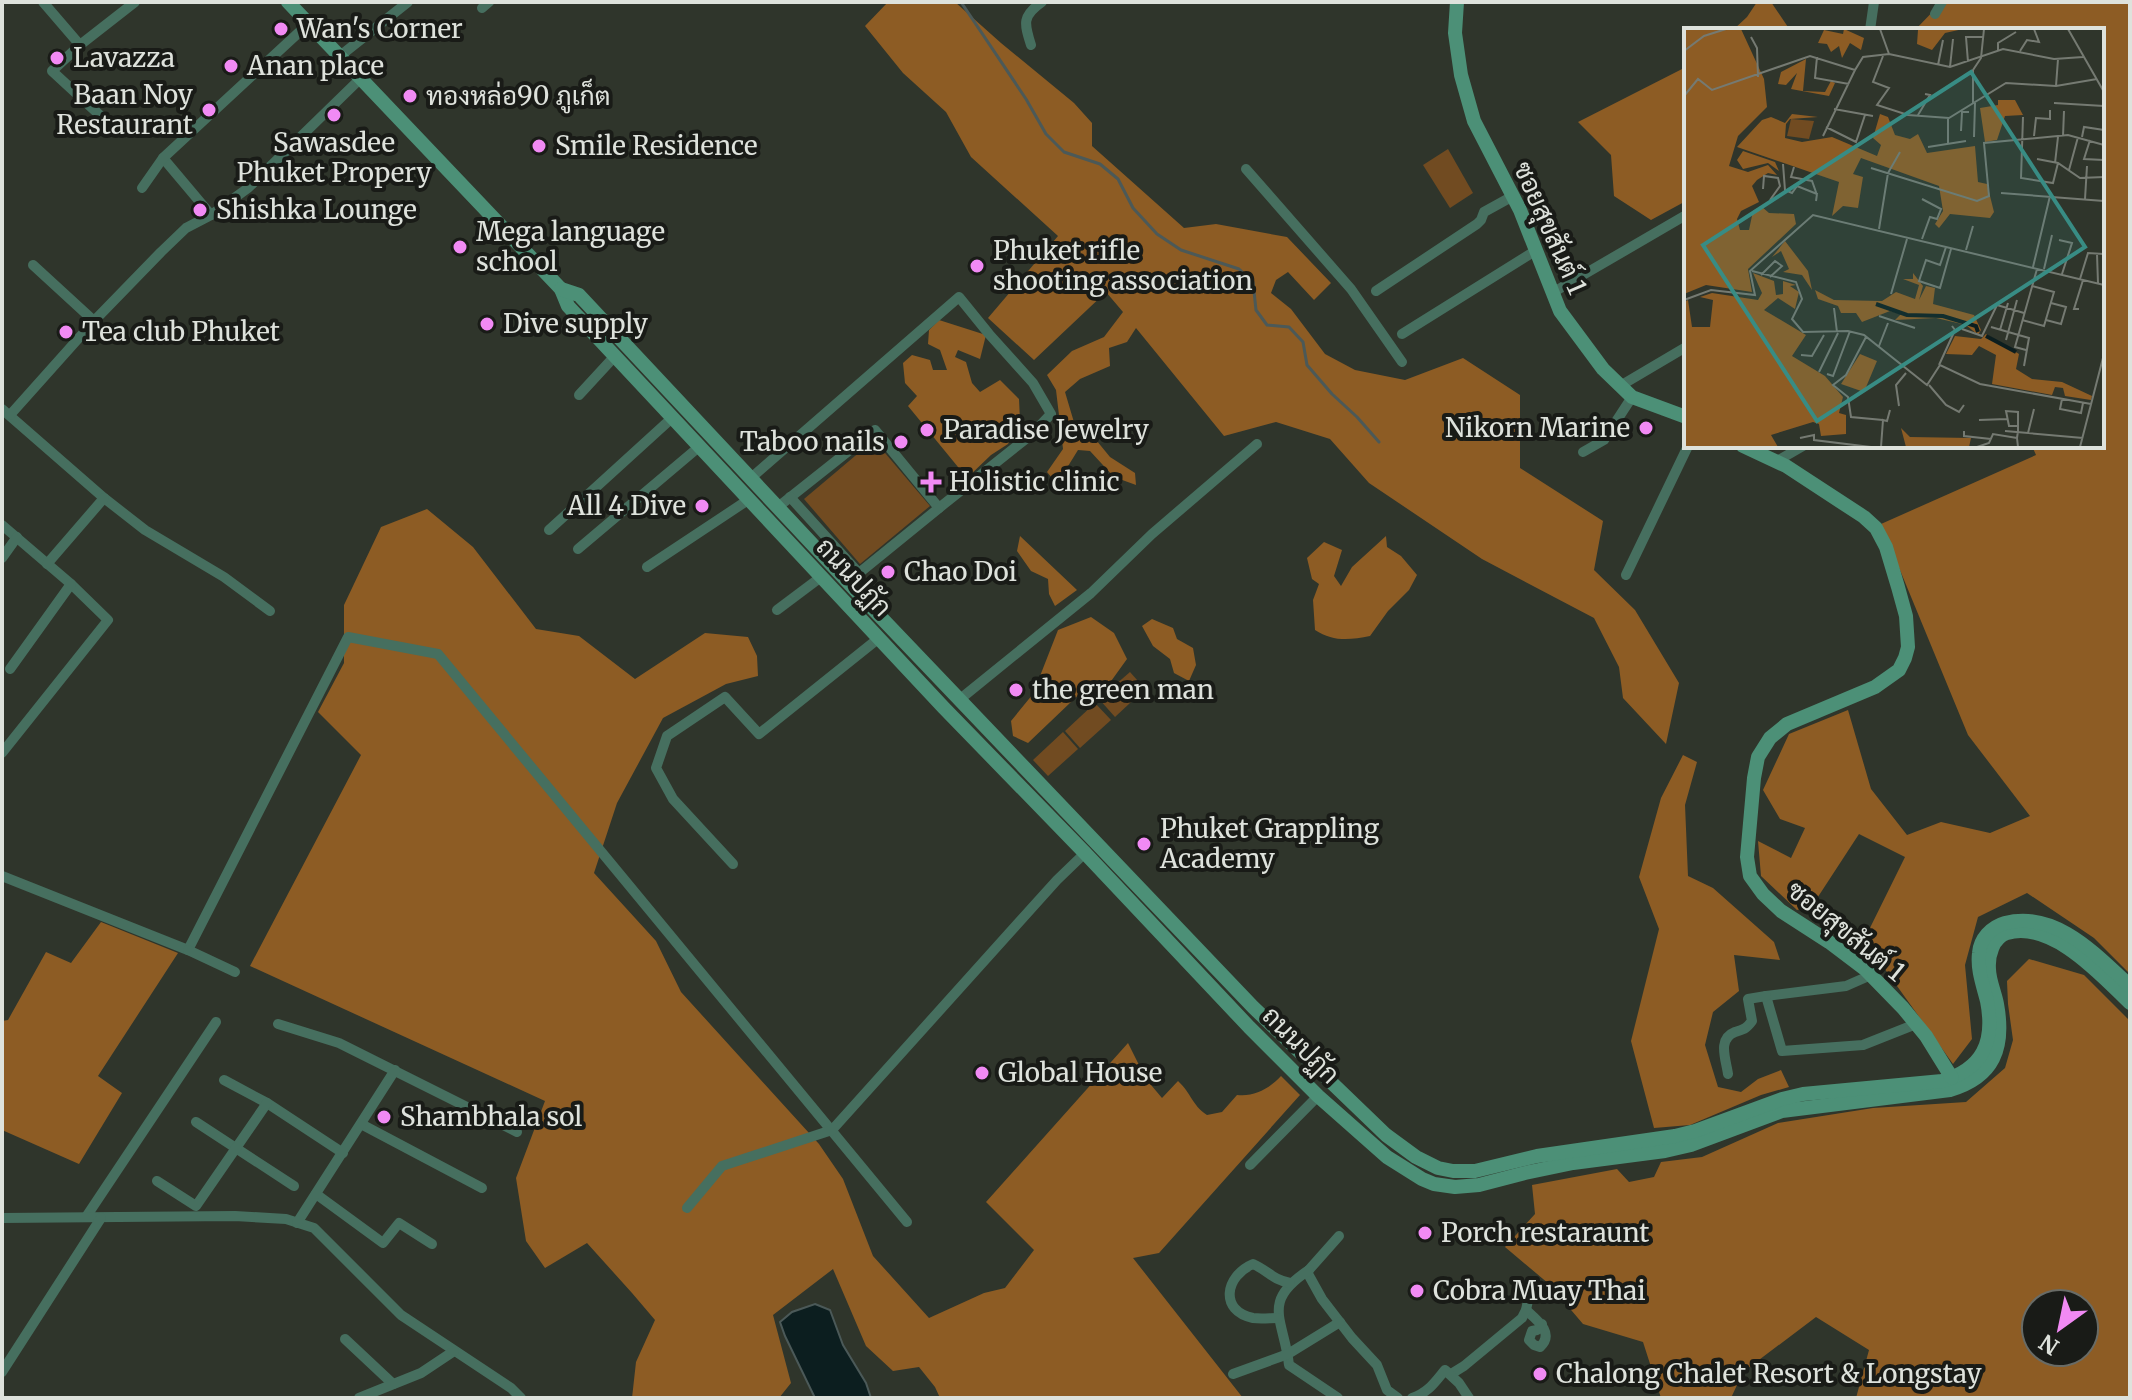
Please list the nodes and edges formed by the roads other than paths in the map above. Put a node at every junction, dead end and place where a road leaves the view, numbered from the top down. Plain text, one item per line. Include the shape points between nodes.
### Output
1 (43, 2) edge
2 (135, 2) edge
3 (288, 2) edge
4 (408, 2) edge
5 (1042, 2) edge
6 (1457, 2) edge
7 (1874, 2) edge
8 (1942, 2) edge
9 (1935, 14) dead end
10 (308, 24) junction
11 (1870, 28) edge
12 (80, 45) junction
13 (1031, 45) dead end
14 (340, 56) junction
15 (361, 78) junction
16 (117, 131) dead end
17 (163, 158) junction
18 (1246, 169) dead end
19 (142, 188) dead end
20 (1513, 196) junction
21 (211, 215) junction
22 (1684, 216) edge
23 (1535, 251) junction
24 (33, 265) dead end
25 (561, 289) junction
26 (1376, 291) dead end
27 (1552, 293) junction
28 (94, 321) junction
29 (1402, 334) dead end
30 (1684, 348) edge
31 (614, 357) junction
32 (1402, 362) dead end
33 (1620, 386) junction
34 (579, 395) dead end
35 (1632, 397) junction
36 (6, 412) edge
37 (1684, 416) edge
38 (672, 418) junction
39 (1257, 444) dead end
40 (700, 446) junction
41 (1687, 448) edge
42 (1748, 448) edge
43 (1800, 448) edge
44 (1583, 452) dead end
45 (1777, 461) junction
46 (751, 478) junction
47 (790, 497) junction
48 (104, 498) junction
49 (748, 500) junction
50 (778, 507) junction
51 (939, 508) junction
52 (2, 525) edge
53 (549, 530) dead end
54 (17, 537) junction
55 (578, 549) dead end
56 (2, 558) edge
57 (47, 564) junction
58 (647, 567) dead end
59 (1626, 575) dead end
60 (821, 577) junction
61 (853, 577) junction
62 (71, 584) junction
63 (777, 610) dead end
64 (270, 611) dead end
65 (879, 638) junction
66 (10, 669) dead end
67 (959, 700) junction
68 (2, 753) edge
69 (1085, 853) junction
70 (733, 864) dead end
71 (1110, 869) junction
72 (4, 881) edge
73 (188, 950) junction
74 (235, 972) dead end
75 (1871, 975) junction
76 (2130, 986) edge
77 (1766, 996) junction
78 (2130, 1003) edge
79 (216, 1022) dead end
80 (278, 1024) dead end
81 (1916, 1024) junction
82 (395, 1070) junction
83 (1728, 1074) dead end
84 (1952, 1078) junction
85 (224, 1080) dead end
86 (1318, 1096) junction
87 (267, 1103) junction
88 (196, 1122) dead end
89 (361, 1124) junction
90 (832, 1130) junction
91 (517, 1132) dead end
92 (237, 1148) junction
93 (343, 1153) junction
94 (1250, 1165) dead end
95 (1438, 1168) junction
96 (157, 1181) dead end
97 (1434, 1184) junction
98 (294, 1186) dead end
99 (482, 1188) dead end
100 (316, 1194) junction
101 (687, 1208) dead end
102 (86, 1217) junction
103 (2, 1218) edge
104 (101, 1218) junction
105 (907, 1222) dead end
106 (297, 1223) junction
107 (1339, 1236) dead end
108 (432, 1244) dead end
109 (1309, 1270) junction
110 (1290, 1283) junction
111 (1530, 1291) dead end
112 (1526, 1310) junction
113 (1278, 1318) junction
114 (1340, 1322) junction
115 (1542, 1324) dead end
116 (345, 1339) dead end
117 (454, 1351) junction
118 (1288, 1354) junction
119 (2, 1372) edge
120 (1233, 1374) dead end
121 (1451, 1374) junction
122 (393, 1384) junction
123 (1326, 1392) edge
124 (359, 1398) edge
125 (521, 1398) edge
126 (1315, 1398) edge
127 (1338, 1398) edge
128 (1398, 1398) edge
129 (1412, 1398) edge
130 (1469, 1398) edge

1 - 12 street
2 - 12 street
3 - 10 main road, ถนนปฏัก
4 - 14 street
5 - 13 street via 1029,12 1025,25
6 - 20 main road, ซอยสุขสันต์ 1 via 1455,33 1469,106
7 - 11 street
8 - 9 street
10 - 14 main road, ถนนปฏัก
10 - 17 street
12 - 16 street via 52,71
14 - 15 main road, ถนนปฏัก
15 - 21 street via 248,188
15 - 25 main road, ถนนปฏัก
17 - 19 street
17 - 21 street
18 - 32 street via 1351,289
20 - 23 main road, ซอยสุขสันต์ 1
20 - 26 street
21 - 28 street via 186,228
22 - 27 street
23 - 27 main road, ซอยสุขสันต์ 1
23 - 29 street
24 - 28 street
25 - 31 main road, ถนนปฏัก via 568,306
25 - 46 main road, ถนนปฏัก via 579,295
27 - 33 main road, ซอยสุขสันต์ 1 via 1560,311
28 - 36 street
30 - 33 street
31 - 34 street
31 - 38 main road, ถนนปฏัก
33 - 35 main road, ซอยสุขสันต์ 1
35 - 37 main road, ซอยสุขสันต์ 1
35 - 44 street via 1604,440
36 - 48 street
38 - 40 main road, ถนนปฏัก
38 - 53 street
39 - 67 street via 1091,593
40 - 49 main road, ถนนปฏัก
40 - 55 street
41 - 59 street
42 - 45 main road, ซอยสุขสันต์ 1
43 - 45 street
45 - 75 main road, ซอยสุขสันต์ 1 via 1876,528 1906,616 1908,647 1899,670 1875,687 1787,724 1770,738 1758,757 1754,778 1750,876 1781,911
46 - 50 main road, ถนนปฏัก
46 - 51 street via 959,297 1033,383 1051,414
47 - 50 street
47 - 51 street via 875,430
47 - 61 street
48 - 57 street
48 - 64 street
49 - 58 street
49 - 60 main road, ถนนปฏัก
50 - 61 main road, ถนนปฏัก
51 - 61 street
52 - 54 street
54 - 56 street
54 - 57 street
57 - 62 street
60 - 63 street
60 - 65 main road, ถนนปฏัก
61 - 67 main road, ถนนปฏัก
62 - 66 street
62 - 68 street via 108,620
65 - 69 main road, ถนนปฏัก
65 - 70 street via 759,734 725,697 667,736 656,768 673,799
67 - 71 main road, ถนนปฏัก
69 - 71 main road, ถนนปฏัก
69 - 90 street
71 - 86 main road, ถนนปฏัก
71 - 95 main road, ถนนปฏัก via 1386,1135
72 - 73 street
73 - 74 street
73 - 90 street via 348,637 438,654
75 - 77 street via 1846,986
75 - 81 main road, ซอยสุขสันต์ 1
76 - 84 main road via 2057,928 2021,921 1991,929 1979,952 1989,1023 1983,1053
77 - 81 street via 1782,1051 1863,1045
77 - 83 street via 1748,999 1752,1021 1727,1037 1723,1046
78 - 97 main road, ถนนปฏัก via 2051,938 2009,933 1993,945 1989,970 1998,1008 1997,1051 1979,1078 1966,1085 1782,1111 1665,1151 1573,1163 1479,1185
79 - 102 street
80 - 82 street via 339,1043
81 - 84 main road, ซอยสุขสันต์ 1
82 - 89 street
82 - 91 street
84 - 95 main road, ถนนปฏัก via 1792,1096 1675,1136 1537,1156 1475,1171
85 - 87 street
86 - 94 street
86 - 97 main road, ถนนปฏัก via 1387,1157
87 - 92 street
87 - 93 street
88 - 92 street
89 - 93 street
89 - 99 street
90 - 101 street via 722,1166
90 - 105 street
92 - 96 street via 196,1206
92 - 98 street
93 - 100 street
95 - 97 main road
100 - 106 street
100 - 108 street via 383,1243 399,1223
102 - 103 street
102 - 104 street
104 - 106 street via 235,1216
104 - 119 street
106 - 117 street via 314,1228 401,1315
107 - 109 street
109 - 110 street
109 - 114 street
110 - 113 street via 1280,1298
110 - 113 street via 1274,1280 1253,1264 1232,1281 1229,1294 1245,1315
111 - 112 street
112 - 115 street
112 - 121 street
113 - 118 street
114 - 118 street
114 - 128 street
116 - 122 street
117 - 122 street
117 - 125 street
118 - 120 street
118 - 123 street via 1289,1365
121 - 129 street via 1445,1370 1424,1394
121 - 130 street
122 - 124 street
123 - 126 street
123 - 127 street

